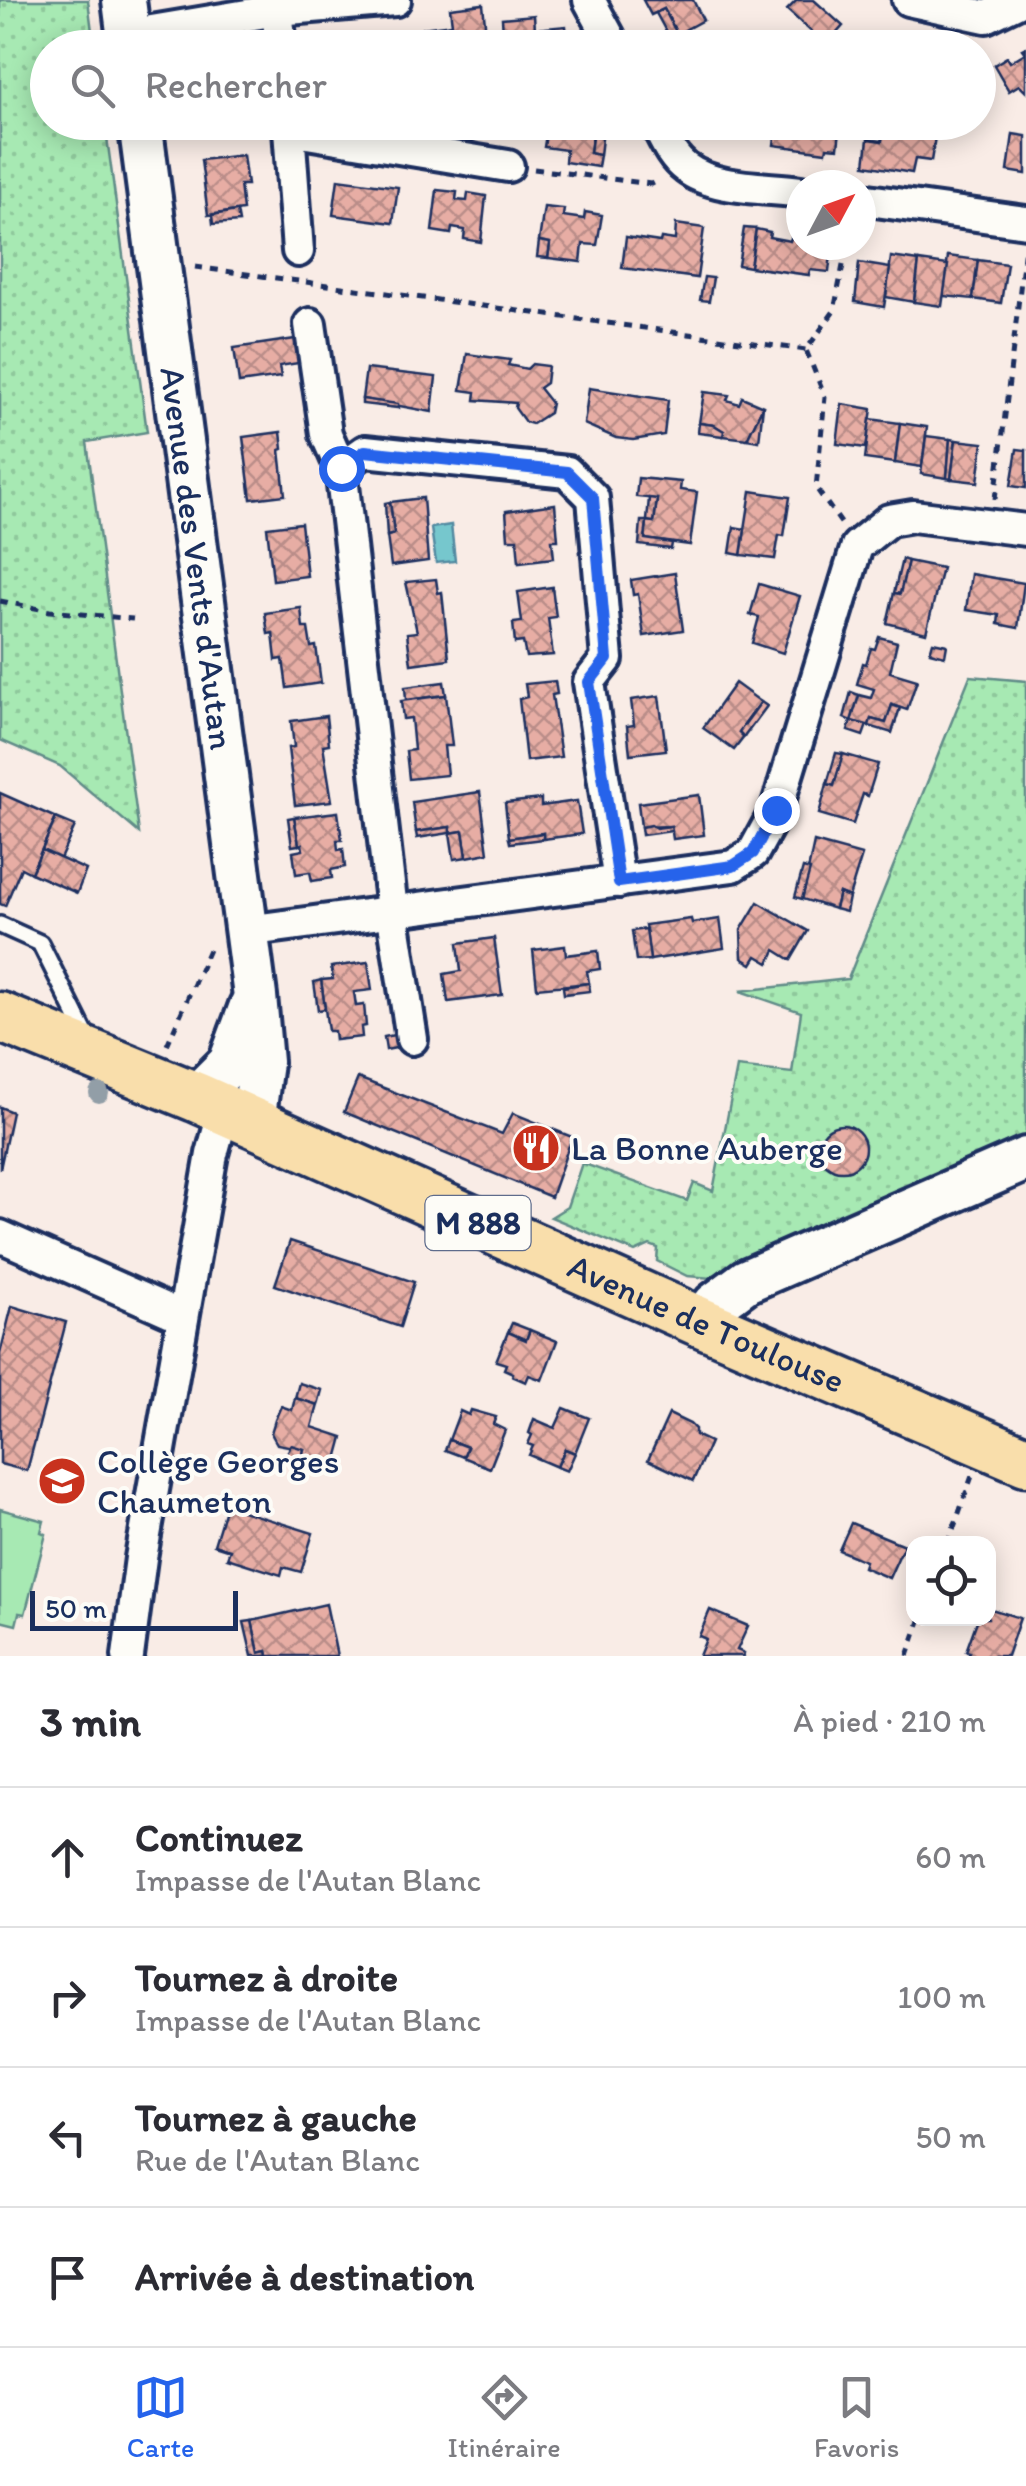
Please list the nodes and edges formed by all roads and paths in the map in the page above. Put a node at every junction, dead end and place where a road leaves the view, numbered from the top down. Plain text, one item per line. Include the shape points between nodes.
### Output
1 (395, 0) edge
2 (589, 0) edge
3 (908, 0) edge
4 (1020, 0) edge
5 (276, 5) edge
6 (128, 28) edge
7 (279, 30) edge
8 (605, 30) edge
9 (142, 140) edge
10 (290, 140) edge
11 (366, 140) edge
12 (665, 140) edge
13 (508, 166) joint
14 (688, 170) junction
15 (786, 190) edge
16 (876, 201) edge
17 (1026, 222) edge
18 (1026, 239) edge
19 (298, 251) joint
20 (844, 260) edge
21 (158, 264) junction
22 (304, 283) junction
23 (310, 324) joint
24 (806, 350) junction
25 (341, 468) junction
26 (991, 525) junction
27 (1026, 530) edge
28 (858, 546) junction
29 (0, 601) edge
30 (133, 619) dead end
31 (619, 882) junction
32 (392, 910) junction
33 (0, 925) edge
34 (232, 932) junction
35 (255, 996) junction
36 (0, 1017) edge
37 (412, 1039) dead end
38 (96, 1056) junction
39 (161, 1058) dead end
40 (224, 1110) junction
41 (1026, 1159) edge
42 (0, 1236) edge
43 (183, 1317) junction
44 (703, 1323) junction
45 (1007, 1452) edge
46 (951, 1536) edge
47 (918, 1626) edge
48 (128, 1656) edge
49 (908, 1656) edge

1 - 5 street
2 - 8 street
3 - 4 street via 986,17
5 - 6 street
5 - 7 street
9 - 21 street, Avenue des Vents d'Autan
10 - 19 street
11 - 13 street
12 - 14 street
13 - 14 path via 650,184
14 - 15 street via 716,181
16 - 17 street
18 - 26 path
19 - 22 path
20 - 24 path via 834,311
21 - 22 path
21 - 34 street, Avenue des Vents d'Autan
22 - 23 path
22 - 24 path
23 - 25 street via 326,434
24 - 28 path via 825,398 816,488
25 - 31 street via 365,451 567,472 593,498 607,659 589,682
25 - 32 street
26 - 27 street
26 - 28 street via 912,516 889,520
28 - 31 street via 776,810 753,853 733,866
29 - 30 path
31 - 32 street
32 - 34 street
32 - 37 street
33 - 38 lane via 40,943
34 - 35 street, Avenue des Vents d'Autan
34 - 39 path
35 - 40 street, Avenue des Vents d'Autan via 236,1053 222,1072
35 - 40 street, Avenue des Vents d'Autan via 261,1062
36 - 38 main road, Avenue de Toulouse / M 888
38 - 40 main road, Avenue de Toulouse / M 888
40 - 43 street
40 - 44 main road, Avenue de Toulouse / M 888
41 - 44 street via 746,1281 715,1304
42 - 43 street
43 - 48 street
44 - 45 main road, Avenue de Toulouse / M 888
45 - 46 path via 974,1470
47 - 49 path

